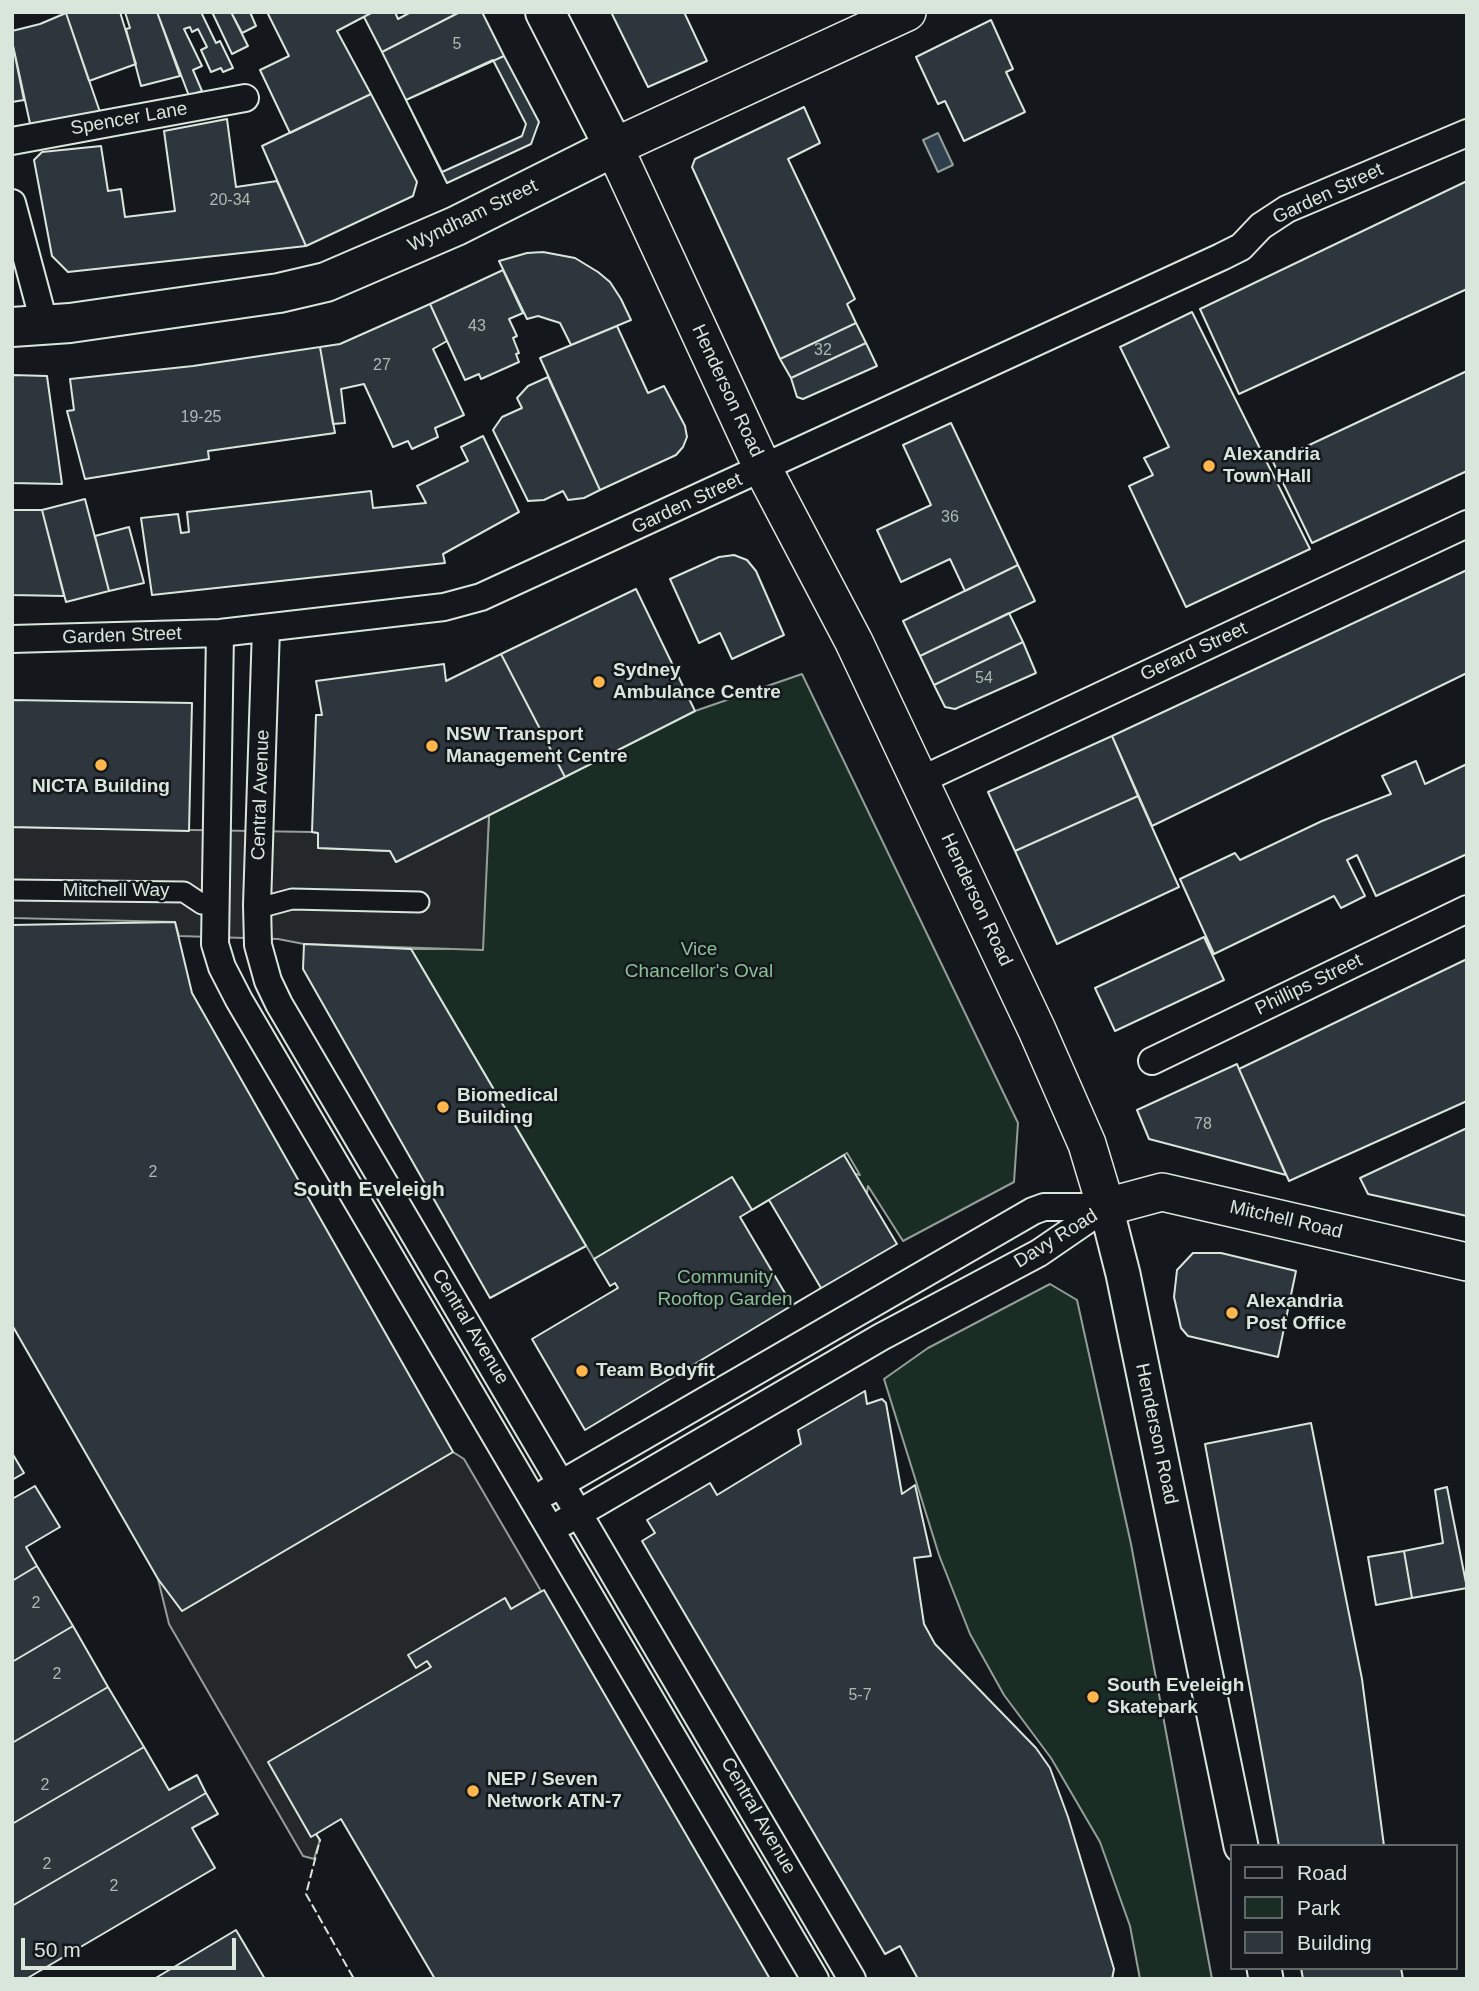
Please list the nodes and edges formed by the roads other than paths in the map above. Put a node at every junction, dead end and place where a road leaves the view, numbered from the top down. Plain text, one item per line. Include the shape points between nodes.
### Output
1 (545, 12) edge
2 (907, 12) edge
3 (245, 98) dead end
4 (1467, 133) edge
5 (12, 141) edge
6 (614, 147) junction
7 (12, 202) edge
8 (29, 326) edge
9 (763, 469) junction
10 (1467, 524) edge
11 (266, 628) junction
12 (220, 633) junction
13 (12, 639) edge
14 (921, 780) junction
15 (12, 890) edge
16 (419, 902) dead end
17 (215, 904) junction
18 (266, 906) dead end
19 (1467, 909) edge
20 (1152, 1061) dead end
21 (1106, 1207) junction
22 (1467, 1262) edge
23 (798, 1348) junction
24 (813, 1375) junction
25 (562, 1484) junction
26 (533, 1500) junction
27 (579, 1513) junction
28 (550, 1530) junction
29 (1241, 1844) edge
30 (815, 1979) edge
31 (852, 1979) edge

1 - 6 main road, Henderson Road
2 - 6 main road, Wyndham Street
3 - 5 street, Spencer Lane
4 - 9 street, Garden Street via 1287,209 1241,247 1221,257
6 - 8 main road, Wyndham Street via 456,226 326,282 279,293
6 - 9 main road, Henderson Road
7 - 8 street
9 - 11 street, Garden Street via 481,597 444,607
9 - 14 main road, Henderson Road
10 - 14 street, Gerard Street
11 - 12 street, Garden Street
11 - 25 street, Central Avenue via 257,905 258,945 268,981
12 - 13 street, Garden Street
12 - 17 street, Central Avenue
14 - 21 main road, Henderson Road via 1087,1144
15 - 17 street, Mitchell Way via 184,891 202,904
16 - 18 street via 292,899
17 - 26 street, Central Avenue via 215,944 239,1000
19 - 20 street, Phillips Street
21 - 22 main road, Mitchell Road via 1162,1192
21 - 23 street, Davy Road via 1033,1211
21 - 24 street, Davy Road via 1039,1253
21 - 29 street, Henderson Road
23 - 24 street
23 - 25 street, Davy Road
24 - 27 street, Davy Road
25 - 26 street, Davy Road
25 - 27 street, Central Avenue
26 - 28 street, Central Avenue
27 - 28 street, Davy Road
27 - 31 street, Central Avenue
28 - 30 street, Central Avenue

